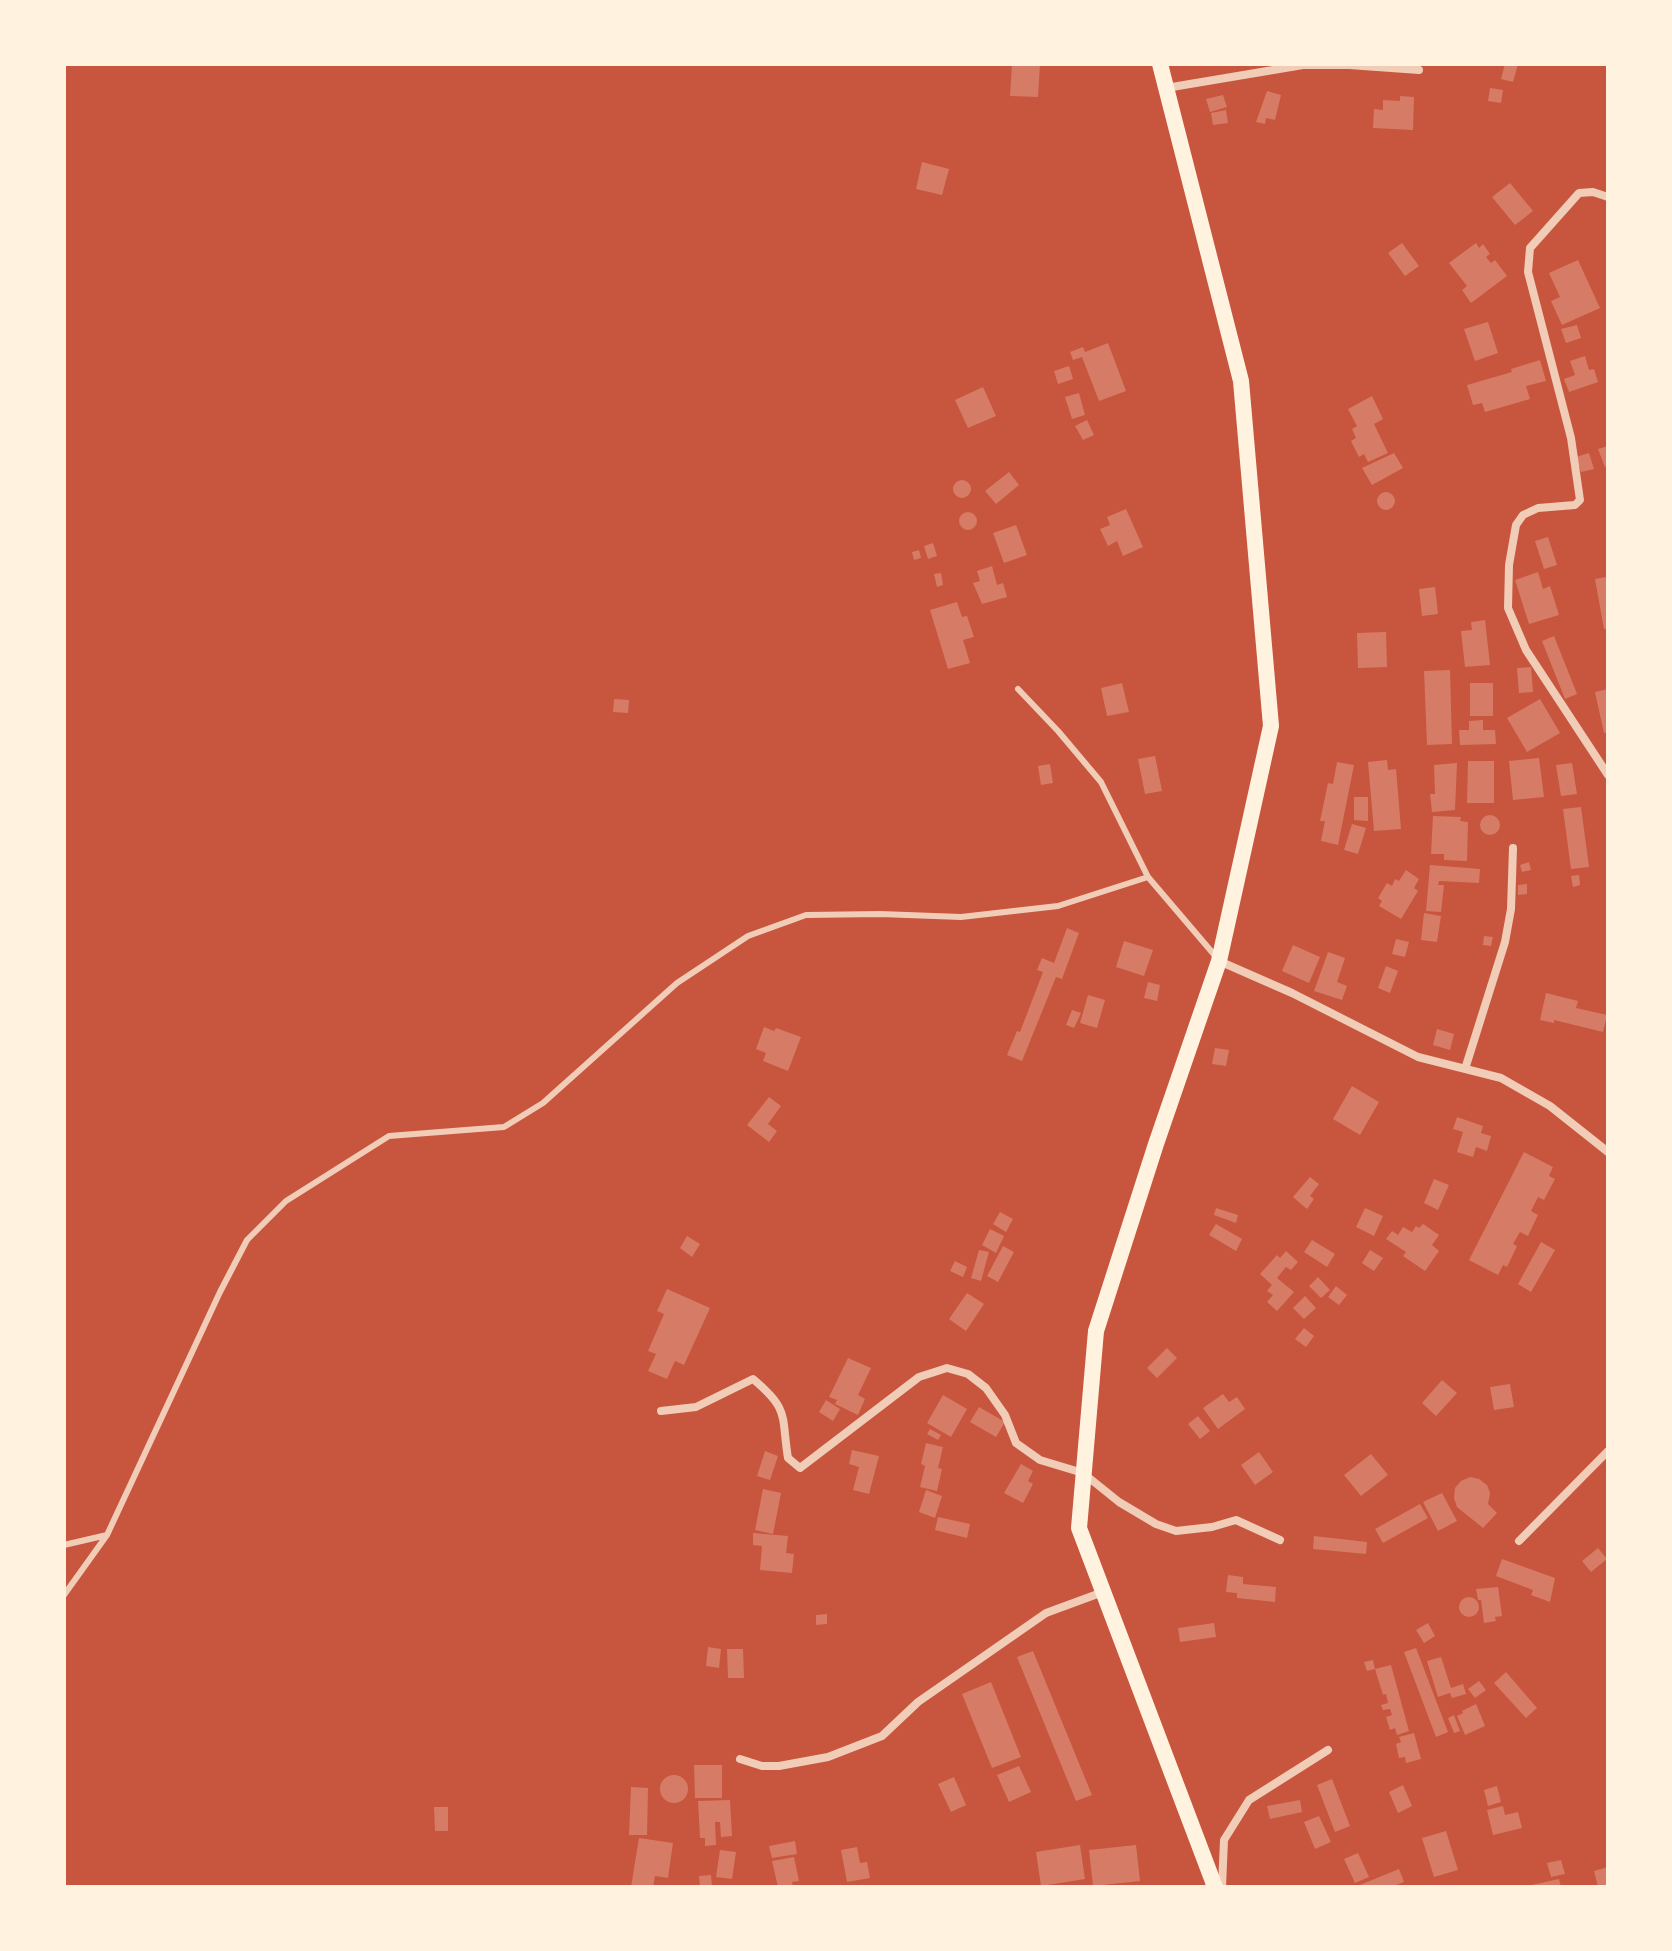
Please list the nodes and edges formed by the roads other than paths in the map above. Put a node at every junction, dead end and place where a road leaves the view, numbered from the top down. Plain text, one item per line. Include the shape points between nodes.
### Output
1 (1160, 64) edge
2 (1419, 70) dead end
3 (1165, 89) junction
4 (1608, 197) edge
5 (1018, 689) dead end
6 (1608, 775) edge
7 (1513, 848) dead end
8 (1148, 877) junction
9 (1219, 961) junction
10 (1465, 1069) junction
11 (1608, 1152) edge
12 (661, 1411) dead end
13 (1608, 1451) edge
14 (1083, 1473) junction
15 (107, 1535) junction
16 (1280, 1540) dead end
17 (1519, 1541) dead end
18 (64, 1545) edge
19 (1103, 1592) junction
20 (64, 1595) edge
21 (1328, 1750) dead end
22 (740, 1759) dead end
23 (1215, 1887) edge
24 (1222, 1887) edge

1 - 3 main road
2 - 3 street via 1303,65
3 - 9 main road via 1241,381 1271,726
4 - 6 street via 1579,193 1530,248 1528,272 1571,438 1580,500 1538,508 1516,525 1508,608 1526,650
5 - 8 lane via 1101,782
7 - 10 street via 1505,942
8 - 9 lane
8 - 15 lane via 1058,906 961,917 806,915 748,936 677,983 543,1103 504,1127 389,1136 286,1201 247,1240
9 - 10 street via 1418,1057
9 - 14 main road via 1096,1331
10 - 11 street via 1501,1078 1550,1106
12 - 14 street via 696,1407 753,1379 784,1415 788,1458 800,1468 919,1377 947,1368 968,1374 986,1388 1016,1443 1040,1460
13 - 17 street
14 - 16 street via 1119,1502 1176,1531 1236,1520
14 - 19 main road via 1079,1528
15 - 18 lane
15 - 20 lane
19 - 22 street via 1046,1613 918,1702 882,1736 828,1757 779,1766
19 - 23 main road
21 - 24 street via 1249,1800 1224,1840

